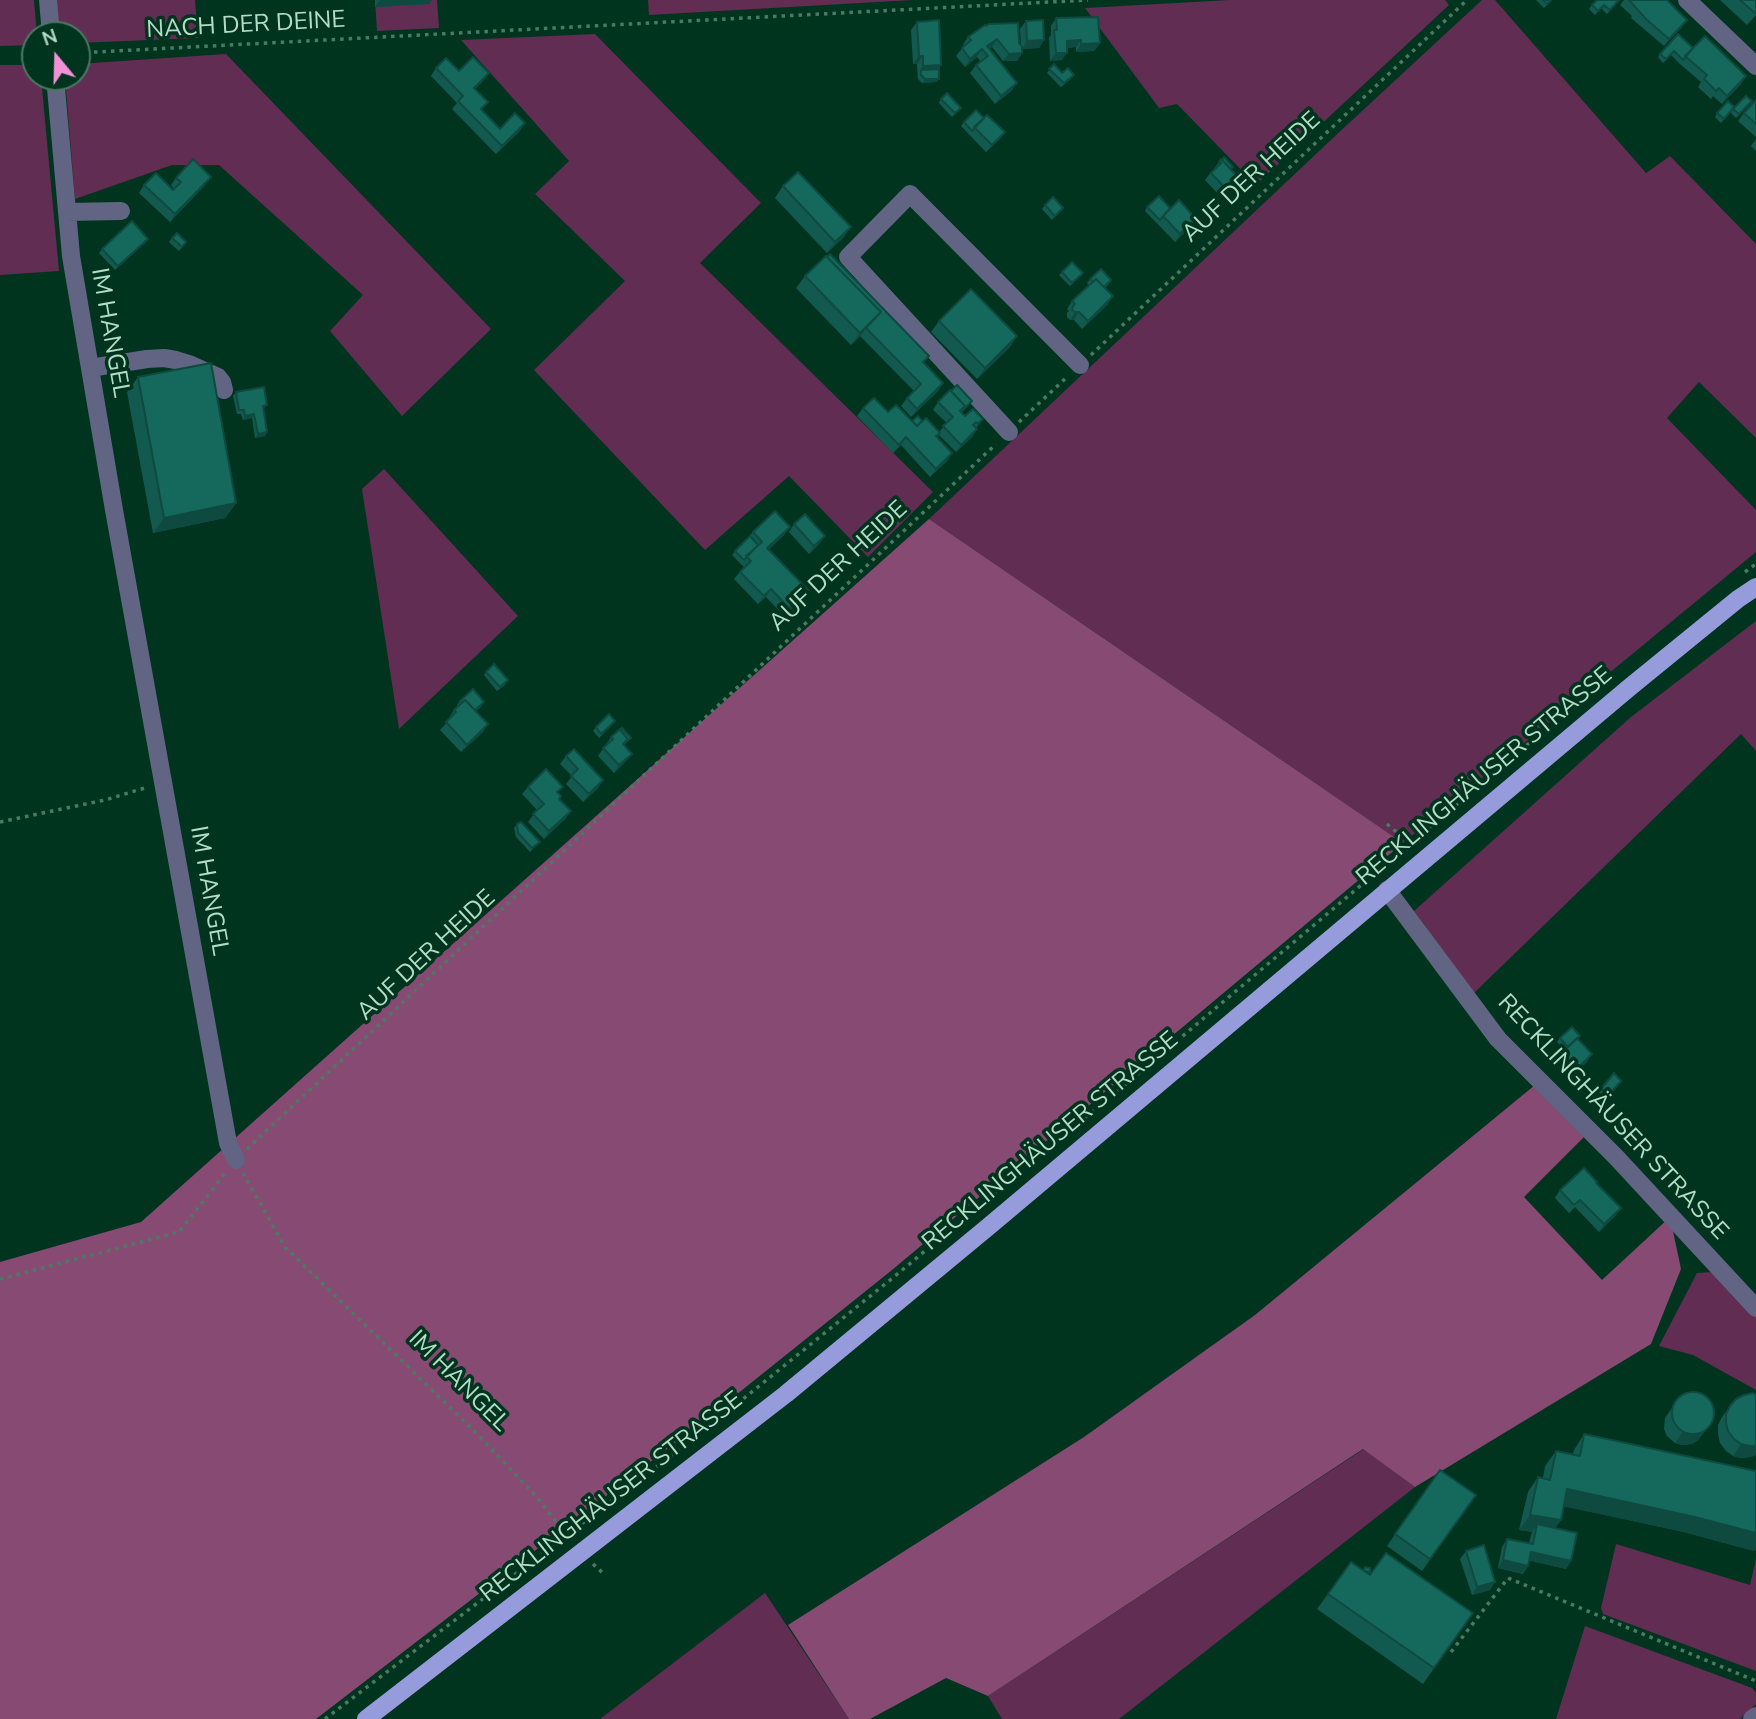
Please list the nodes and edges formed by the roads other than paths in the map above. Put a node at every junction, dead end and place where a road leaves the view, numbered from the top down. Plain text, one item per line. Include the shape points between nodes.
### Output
1 (48, 0) edge
2 (1687, 0) edge
3 (50, 21) edge
4 (1756, 66) edge
5 (56, 91) edge
6 (121, 211) dead end
7 (67, 212) junction
8 (1080, 365) road end
9 (90, 368) junction
10 (224, 390) dead end
11 (1009, 432) road end
12 (1756, 587) edge
13 (1387, 890) junction
14 (236, 1160) road end
15 (1756, 1308) edge
16 (366, 1719) edge

1 - 3 street
2 - 4 street
5 - 7 street, IM HANGEL
6 - 7 street
7 - 9 street, IM HANGEL
8 - 11 street via 910,194 848,257
9 - 10 street via 164,358 218,377
9 - 14 street, IM HANGEL via 228,1143
12 - 13 main road, RECKLINGHÄUSER STRASSE
13 - 15 street, RECKLINGHÄUSER STRASSE via 1498,1040 1626,1167
13 - 16 main road, RECKLINGHÄUSER STRASSE via 797,1385

